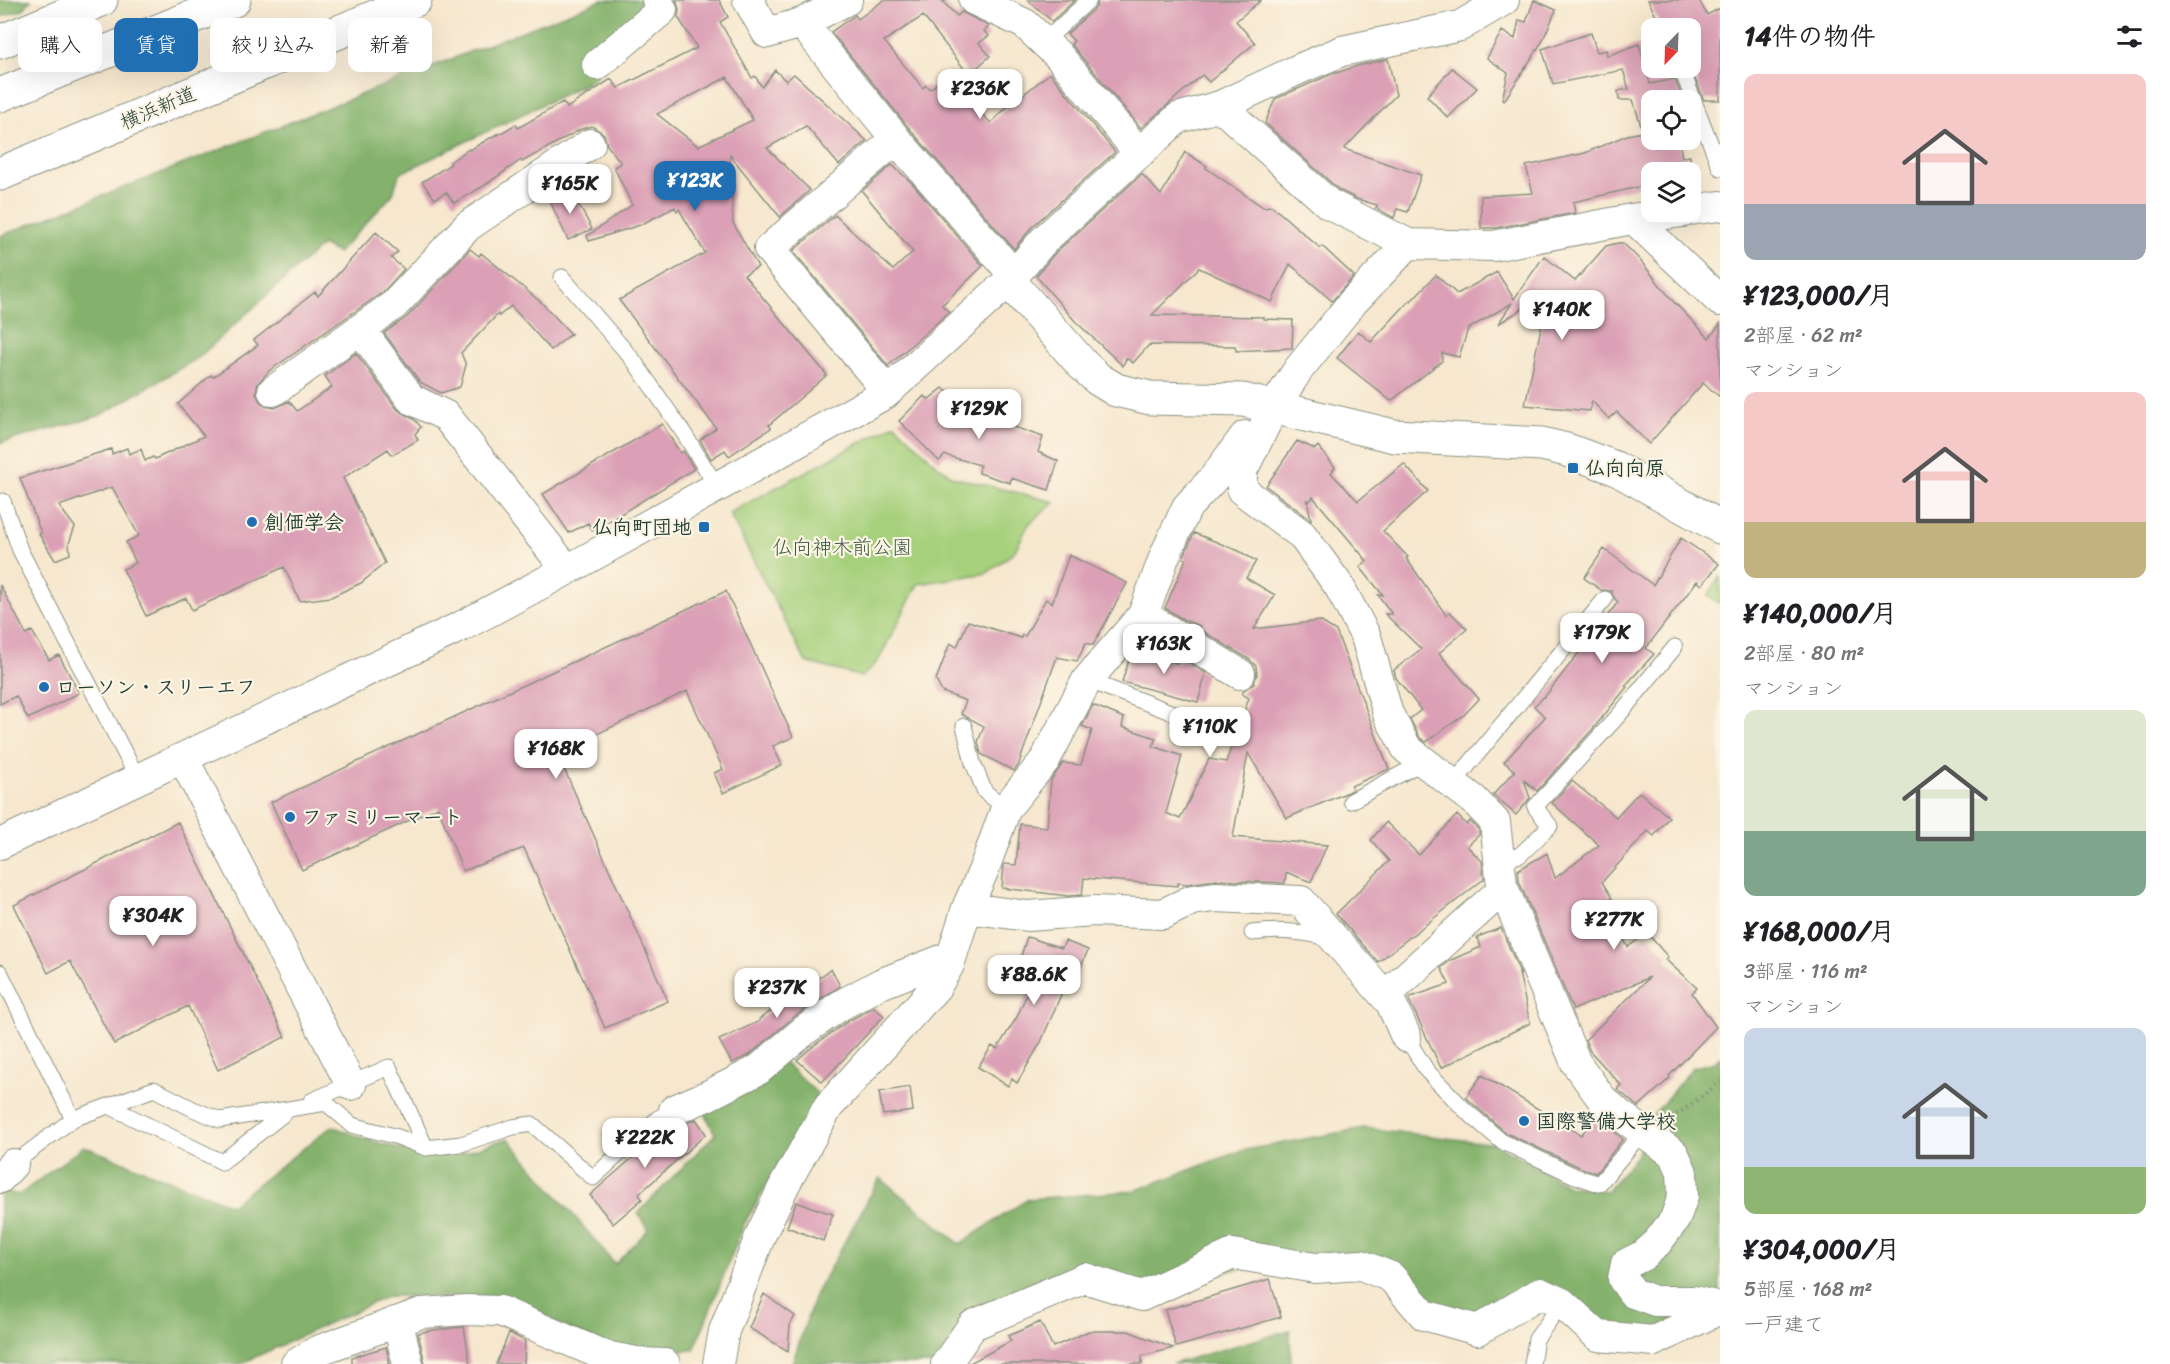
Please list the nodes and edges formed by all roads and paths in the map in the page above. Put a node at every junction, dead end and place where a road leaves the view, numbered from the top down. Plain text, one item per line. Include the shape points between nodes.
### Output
1 (101, 0) edge
2 (234, 0) edge
3 (415, 0) edge
4 (657, 0) edge
5 (748, 0) edge
6 (847, 0) edge
7 (974, 0) edge
8 (1089, 0) edge
9 (1504, 0) edge
10 (802, 23) junction
11 (0, 42) edge
12 (1044, 42) junction
13 (597, 65) dead end
14 (1685, 78) edge
15 (0, 95) edge
16 (1220, 106) junction
17 (896, 139) junction
18 (590, 144) dead end
19 (1139, 153) junction
20 (1720, 168) edge
21 (0, 174) edge
22 (1720, 206) edge
23 (1701, 209) edge
24 (1641, 218) edge
25 (1634, 219) junction
26 (1408, 244) junction
27 (562, 277) dead end
28 (1011, 278) junction
29 (1720, 301) edge
30 (361, 330) junction
31 (273, 391) dead end
32 (887, 392) junction
33 (1274, 407) junction
34 (717, 487) junction
35 (3, 501) dead end
36 (1720, 527) edge
37 (567, 570) junction
38 (1605, 599) dead end
39 (1143, 615) junction
40 (1675, 647) dead end
41 (1240, 674) dead end
42 (1088, 681) junction
43 (964, 726) dead end
44 (1207, 726) dead end
45 (183, 758) junction
46 (1423, 762) junction
47 (138, 779) junction
48 (1452, 785) junction
49 (1351, 801) dead end
50 (1006, 808) junction
51 (0, 844) edge
52 (1501, 875) junction
53 (967, 908) junction
54 (1252, 933) dead end
55 (1335, 940) junction
56 (952, 956) junction
57 (0, 972) edge
58 (1384, 996) junction
59 (1406, 1037) joint
60 (1720, 1082) edge
61 (351, 1085) junction
62 (109, 1106) junction
63 (288, 1110) junction
64 (674, 1110) joint
65 (72, 1119) junction
66 (1643, 1131) junction
67 (426, 1148) junction
68 (4, 1170) edge
69 (1562, 1303) junction
70 (1720, 1308) edge
71 (395, 1322) junction
72 (296, 1364) edge
73 (408, 1364) edge
74 (665, 1364) edge
75 (718, 1364) edge
76 (946, 1364) edge
77 (1532, 1364) edge

1 - 11 main road
2 - 15 main road
3 - 21 main road, 横浜新道
4 - 13 street via 662,10
5 - 10 street via 767,33
6 - 10 street
7 - 12 street via 1025,24
8 - 12 lane
9 - 16 street via 1460,27 1342,51
10 - 17 street
12 - 19 street
14 - 20 lane
16 - 19 street via 1178,118
16 - 26 street via 1329,204
17 - 28 street
17 - 32 street via 769,249
18 - 30 street via 468,226 394,305
19 - 28 street via 1044,240
22 - 23 street
24 - 25 street
25 - 26 street via 1493,246
25 - 29 street
26 - 33 street via 1352,303
27 - 34 lane via 634,361
28 - 32 street
28 - 33 main road via 1083,365 1116,390 1150,398 1243,400
30 - 31 street
30 - 37 street via 411,399 446,416
32 - 34 street
33 - 36 main road via 1394,436 1533,443 1567,450 1615,468
33 - 39 street via 1250,427 1214,478 1186,507
33 - 46 street via 1242,471 1242,490 1302,535 1339,586 1366,637 1388,714 1407,749
34 - 37 street
35 - 47 lane via 20,550
37 - 45 street via 462,626
38 - 48 lane
39 - 41 street
39 - 42 street
40 - 52 lane via 1536,807 1551,826
42 - 44 lane
42 - 50 street via 1045,760
43 - 50 lane via 985,792
45 - 47 street
45 - 61 street
46 - 48 street
46 - 49 lane
47 - 51 street
48 - 52 street via 1495,822
50 - 53 street
52 - 58 street
52 - 66 street via 1575,1063 1602,1099
53 - 55 street via 1028,916 1094,911 1163,914 1192,900 1215,897 1301,901
53 - 56 street
54 - 55 lane via 1304,931
55 - 58 street
56 - 64 street via 880,984 841,1005 758,1070
56 - 75 street via 936,987 828,1107 761,1234 724,1331
57 - 65 lane
58 - 59 street
59 - 66 lane via 1427,1071 1501,1141 1575,1176 1599,1184
60 - 66 path via 1684,1110
61 - 63 lane
61 - 67 lane via 389,1067
62 - 63 lane via 154,1089 220,1120
62 - 63 lane via 222,1162
62 - 65 lane
63 - 67 lane via 326,1103 352,1125
64 - 67 lane via 658,1118 593,1178 531,1124 461,1144
65 - 68 lane
66 - 70 street via 1674,1154 1683,1173 1683,1196 1675,1219 1650,1250 1626,1264 1623,1279 1632,1293 1655,1300 1693,1301
69 - 70 street via 1598,1336 1654,1341
69 - 76 street via 1540,1293 1478,1330 1424,1315 1390,1277 1361,1265 1315,1268 1233,1254 1142,1296 1085,1278 973,1325
69 - 77 lane via 1536,1339
71 - 72 street via 317,1350
71 - 73 street
71 - 74 street via 421,1313 500,1311 606,1356 642,1364

